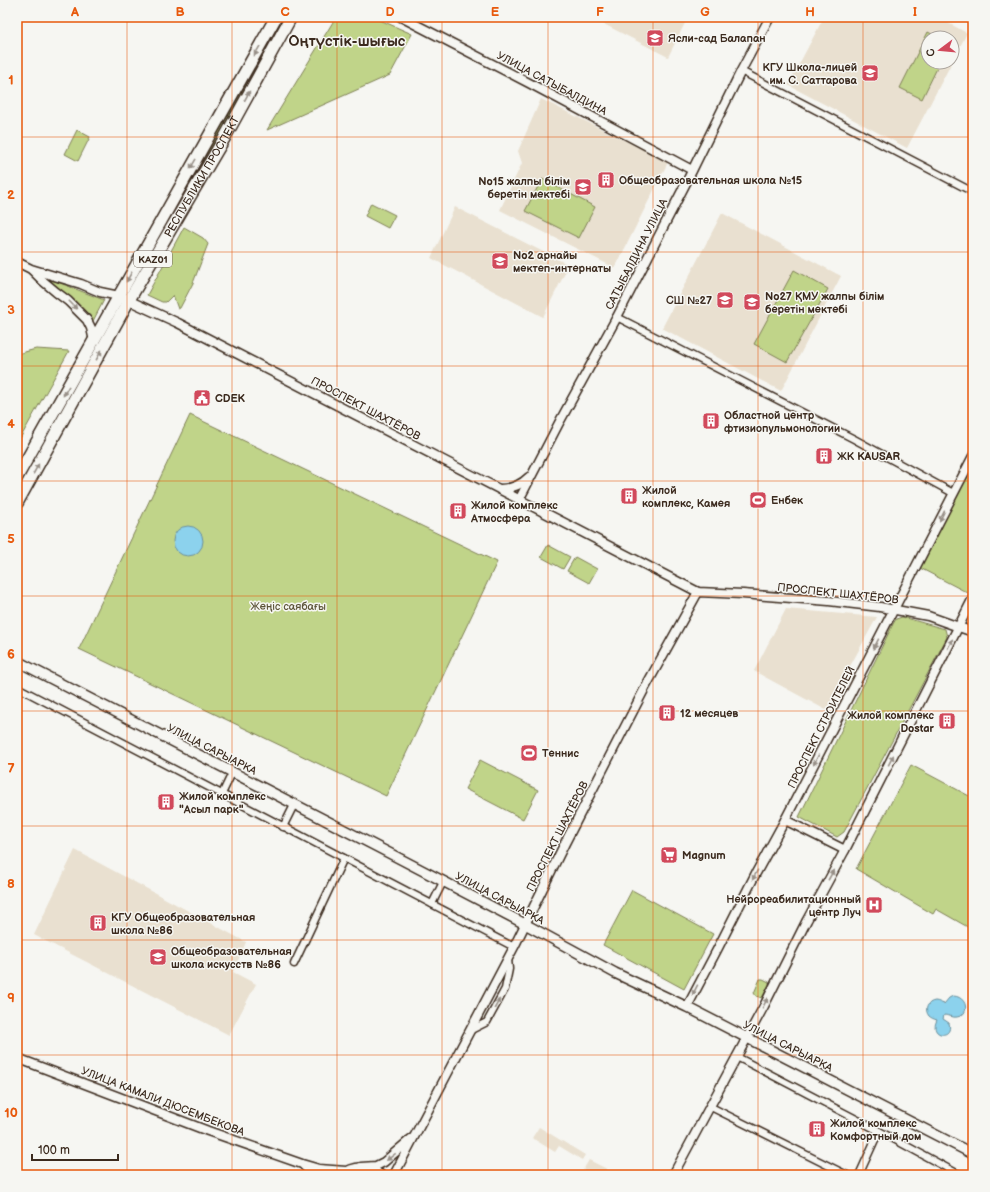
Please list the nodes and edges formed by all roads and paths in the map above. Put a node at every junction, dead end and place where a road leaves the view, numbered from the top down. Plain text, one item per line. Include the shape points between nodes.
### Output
1 (276, 17) edge
2 (291, 17) edge
3 (401, 17) edge
4 (770, 17) edge
5 (741, 71) junction
6 (692, 170) junction
7 (973, 192) edge
8 (17, 262) edge
9 (31, 269) junction
10 (124, 298) junction
11 (616, 317) junction
12 (94, 341) junction
13 (973, 456) edge
14 (532, 473) junction
15 (17, 477) edge
16 (496, 488) junction
17 (953, 494) junction
18 (519, 500) junction
19 (17, 502) edge
20 (698, 592) junction
21 (973, 598) edge
22 (894, 610) junction
23 (959, 626) junction
24 (973, 632) edge
25 (17, 661) edge
26 (17, 687) edge
27 (232, 773) junction
28 (222, 794) junction
29 (294, 805) junction
30 (785, 820) junction
31 (283, 827) junction
32 (844, 850) junction
33 (344, 858) junction
34 (443, 882) junction
35 (432, 904) junction
36 (525, 924) junction
37 (514, 947) junction
38 (294, 964) dead end
39 (687, 1007) junction
40 (747, 1038) junction
41 (737, 1057) junction
42 (17, 1058) edge
43 (709, 1106) junction
44 (879, 1131) junction
45 (416, 1135) junction
46 (973, 1154) edge
47 (302, 1164) junction
48 (361, 1167) junction
49 (343, 1173) edge
50 (314, 1175) edge
51 (381, 1175) edge
52 (394, 1175) edge
53 (673, 1175) edge
54 (847, 1175) edge
55 (859, 1175) edge
56 (960, 1175) edge

1 -> 10 highway, РЕСПУБЛИКИ ПРОСПЕКТ / KАZ01
10 -> 2 highway, РЕСПУБЛИКИ ПРОСПЕКТ / KАZ01 via 225,137
3 - 6 main road, УЛИЦА САТЫБАЛДИНА
4 - 5 main road, САТЫБАЛДИНА УЛИЦА
5 - 6 main road, САТЫБАЛДИНА УЛИЦА
5 - 7 street
6 - 11 main road, САТЫБАЛДИНА УЛИЦА
8 - 9 main road, ПРОСПЕКТ ШАХТЁРОВ
9 - 10 main road, ПРОСПЕКТ ШАХТЁРОВ
9 -> 12 main road via 87,320
10 - 12 highway, РЕСПУБЛИКИ ПРОСПЕКТ / KАZ01
10 - 16 main road, ПРОСПЕКТ ШАХТЁРОВ via 226,347
19 -> 10 highway, РЕСПУБЛИКИ ПРОСПЕКТ / KАZ01
11 - 14 main road, САТЫБАЛДИНА УЛИЦА
11 - 17 street via 854,439
12 -> 15 highway, РЕСПУБЛИКИ ПРОСПЕКТ / KАZ01
13 - 17 main road, ПРОСПЕКТ СТРОИТЕЛЕЙ
14 - 16 main road via 525,481 510,488
14 - 18 main road, САТЫБАЛДИНА УЛИЦА
16 - 18 main road, ПРОСПЕКТ ШАХТЁРОВ
17 -> 22 main road, ПРОСПЕКТ СТРОИТЕЛЕЙ
18 - 20 main road, ПРОСПЕКТ ШАХТЁРОВ
20 - 22 main road, ПРОСПЕКТ ШАХТЁРОВ via 829,601
20 - 36 main road, ПРОСПЕКТ ШАХТЁРОВ via 642,693
21 - 23 main road
22 - 23 main road, ПРОСПЕКТ ШАХТЁРОВ via 928,616
22 -> 30 main road, ПРОСПЕКТ СТРОИТЕЛЕЙ
23 - 24 main road, ПРОСПЕКТ ШАХТЁРОВ
32 -> 23 main road
25 - 27 main road, УЛИЦА САРЫАРКА
26 - 28 street
27 - 28 street
27 - 29 main road, УЛИЦА САРЫАРКА
28 - 31 street
29 - 31 street
29 - 34 main road, УЛИЦА САРЫАРКА
30 - 32 main road
30 -> 39 main road, ПРОСПЕКТ СТРОИТЕЛЕЙ
31 - 33 street
40 -> 32 main road
33 - 35 street
33 - 38 street
34 - 35 street
34 - 36 main road, УЛИЦА САРЫАРКА
35 - 37 street
36 - 37 main road, ПРОСПЕКТ ШАХТЁРОВ
36 - 39 main road, УЛИЦА САРЫАРКА via 615,973
37 - 45 main road, ПРОСПЕКТ ШАХТЁРОВ
39 - 40 main road, УЛИЦА САРЫАРКА
40 - 41 main road
40 - 46 main road, УЛИЦА САРЫАРКА
41 - 43 main road
41 - 44 street
42 - 47 main road, УЛИЦА КАМАЛИ ДЮСЕМБЕКОВА
43 - 53 main road
43 - 54 street
44 - 55 street
44 - 56 street
45 -> 48 main road, УЛИЦА КАМАЛИ ДЮСЕМБЕКОВА via 384,1162 376,1166
45 - 52 main road, ПРОСПЕКТ ШАХТЁРОВ
47 - 49 main road, УЛИЦА КАМАЛИ ДЮСЕМБЕКОВА
47 - 50 main road
48 - 49 main road, УЛИЦА КАМАЛИ ДЮСЕМБЕКОВА
48 - 51 main road via 369,1168

